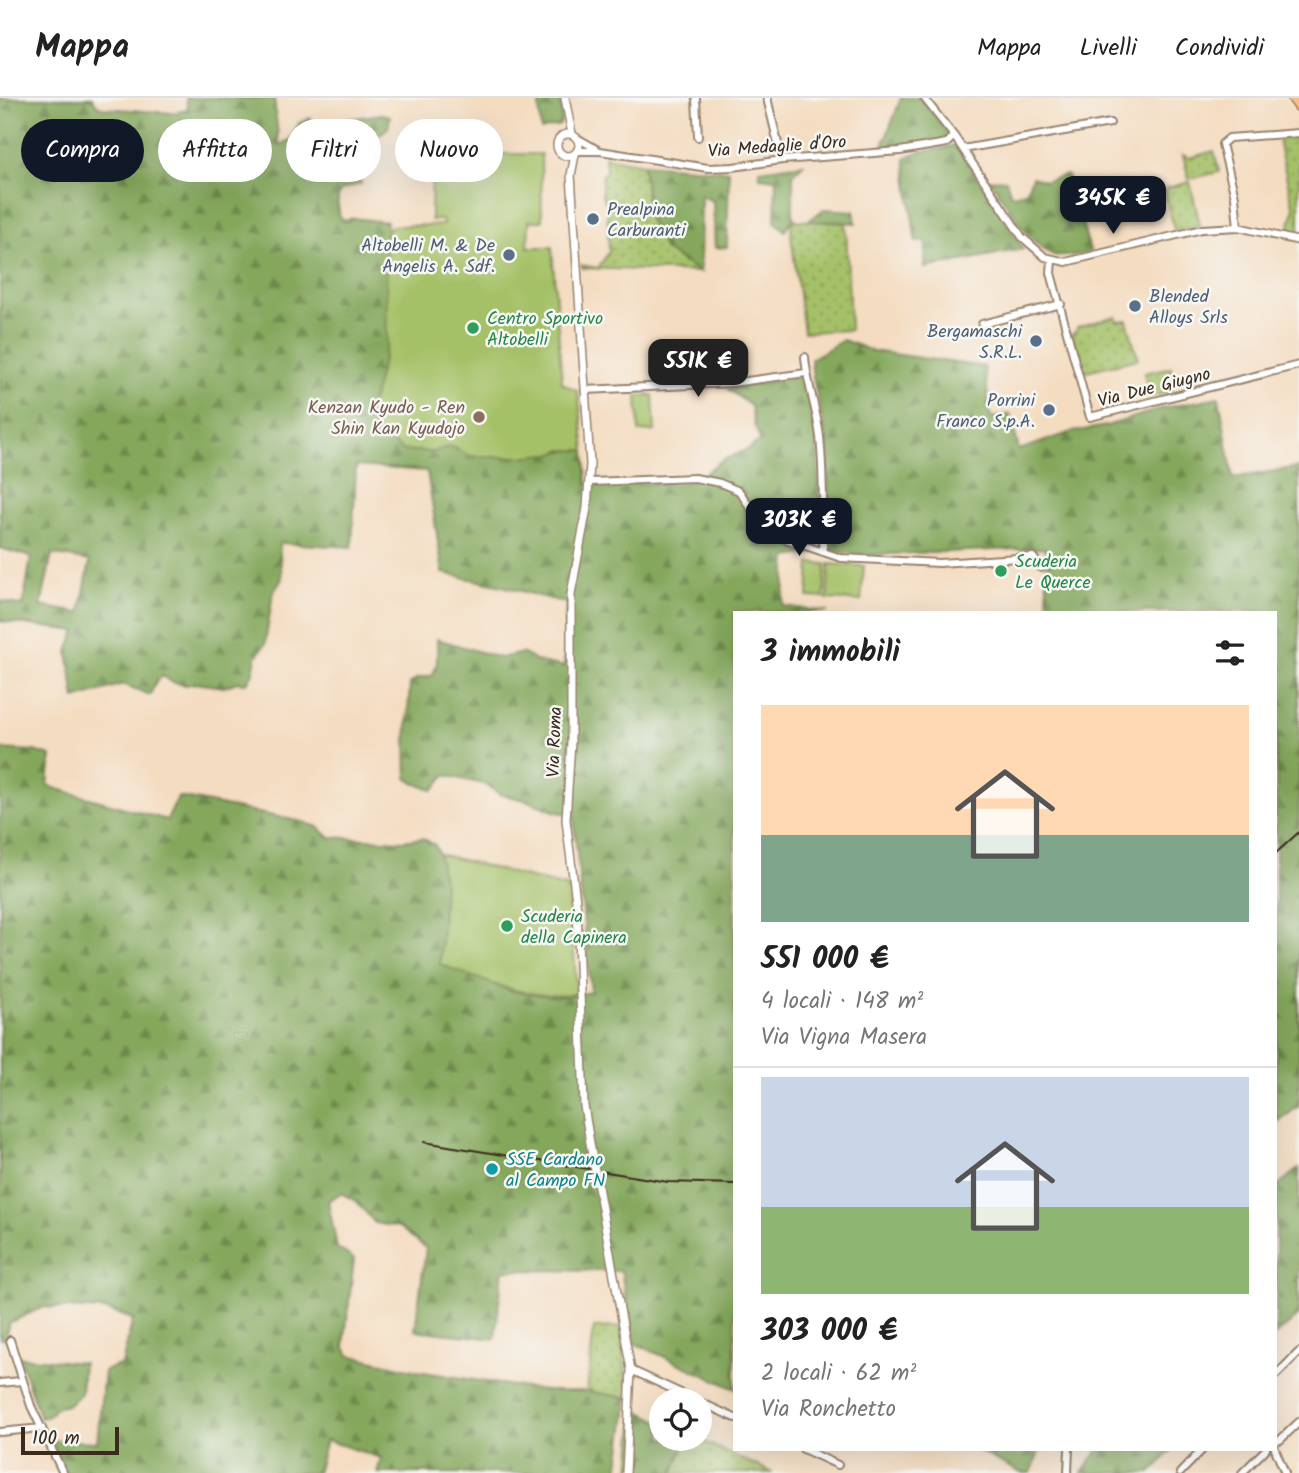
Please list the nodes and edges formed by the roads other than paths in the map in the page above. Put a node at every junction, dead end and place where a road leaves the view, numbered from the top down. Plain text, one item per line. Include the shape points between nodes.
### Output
1 (565, 98) edge
2 (696, 98) edge
3 (767, 98) edge
4 (924, 98) edge
5 (1293, 98) edge
6 (1299, 106) edge
7 (566, 114) junction
8 (1110, 123) dead end
9 (1299, 133) edge
10 (572, 134) junction
11 (561, 136) junction
12 (954, 136) junction
13 (698, 137) dead end
14 (579, 139) junction
15 (963, 149) junction
16 (600, 151) junction
17 (561, 153) junction
18 (577, 153) junction
19 (782, 160) junction
20 (571, 175) junction
21 (1238, 228) junction
22 (1299, 241) edge
23 (1052, 260) junction
24 (1061, 304) junction
25 (982, 324) dead end
26 (806, 356) dead end
27 (1299, 365) edge
28 (806, 373) junction
29 (585, 390) junction
30 (590, 482) junction
31 (823, 552) junction
32 (1041, 568) dead end
33 (10, 1340) dead end
34 (1299, 1352) edge
35 (631, 1370) junction
36 (1277, 1374) edge
37 (21, 1381) junction
38 (0, 1383) edge
39 (670, 1388) edge
40 (712, 1407) edge
41 (733, 1417) edge
42 (1299, 1422) edge
43 (42, 1428) junction
44 (0, 1432) edge
45 (1277, 1441) edge
46 (807, 1451) edge
47 (1069, 1451) edge
48 (1201, 1451) edge
49 (1264, 1451) edge
50 (1276, 1451) edge
51 (838, 1465) dead end
52 (63, 1473) edge
53 (626, 1473) edge
54 (1068, 1473) edge
55 (1180, 1473) edge
56 (1242, 1473) edge
57 (1285, 1473) edge

1 - 7 street, Via Roma
2 - 13 street
3 - 19 street
4 - 12 street
5 - 6 main road
7 - 10 street, Via Roma
7 - 11 street, Via Roma
8 - 15 street
9 - 21 street via 1225,139 1222,144
10 - 11 street
10 - 14 street
11 - 17 street, Via Roma via 557,146
12 - 15 street
12 - 19 street, Via Medaglie d'Oro via 947,144 900,151
14 - 16 street, Via Medaglie d'Oro
14 - 18 street, Via Roma
15 - 23 street via 1023,237
16 - 18 street, Via Medaglie d'Oro
16 - 19 street, Via Medaglie d'Oro via 708,167
17 - 18 street
17 - 20 street, Via Roma
18 - 20 street, Via Roma
20 - 29 street, Via Roma
21 - 22 street
21 - 23 street via 1202,229 1066,262
23 - 24 street, Via Due Giugno via 1051,273
24 - 25 street
24 - 27 street, Via Due Giugno via 1090,417
26 - 28 street
28 - 29 street via 732,383
28 - 31 street via 820,434
29 - 30 street, Via Roma
30 - 31 street via 695,478 720,483 739,491 768,533
30 - 35 street, Via Roma, bridge via 571,594 566,820 577,909 584,1106
31 - 32 street via 841,558 939,563 1033,557
33 - 37 street
34 - 36 street
35 - 39 street
35 - 53 street, Via Roma
37 - 38 street
37 - 43 street
40 - 41 street
42 - 45 street
43 - 44 street
43 - 52 street
46 - 51 street
47 - 54 street
48 - 55 street
49 - 56 street
50 - 57 street

